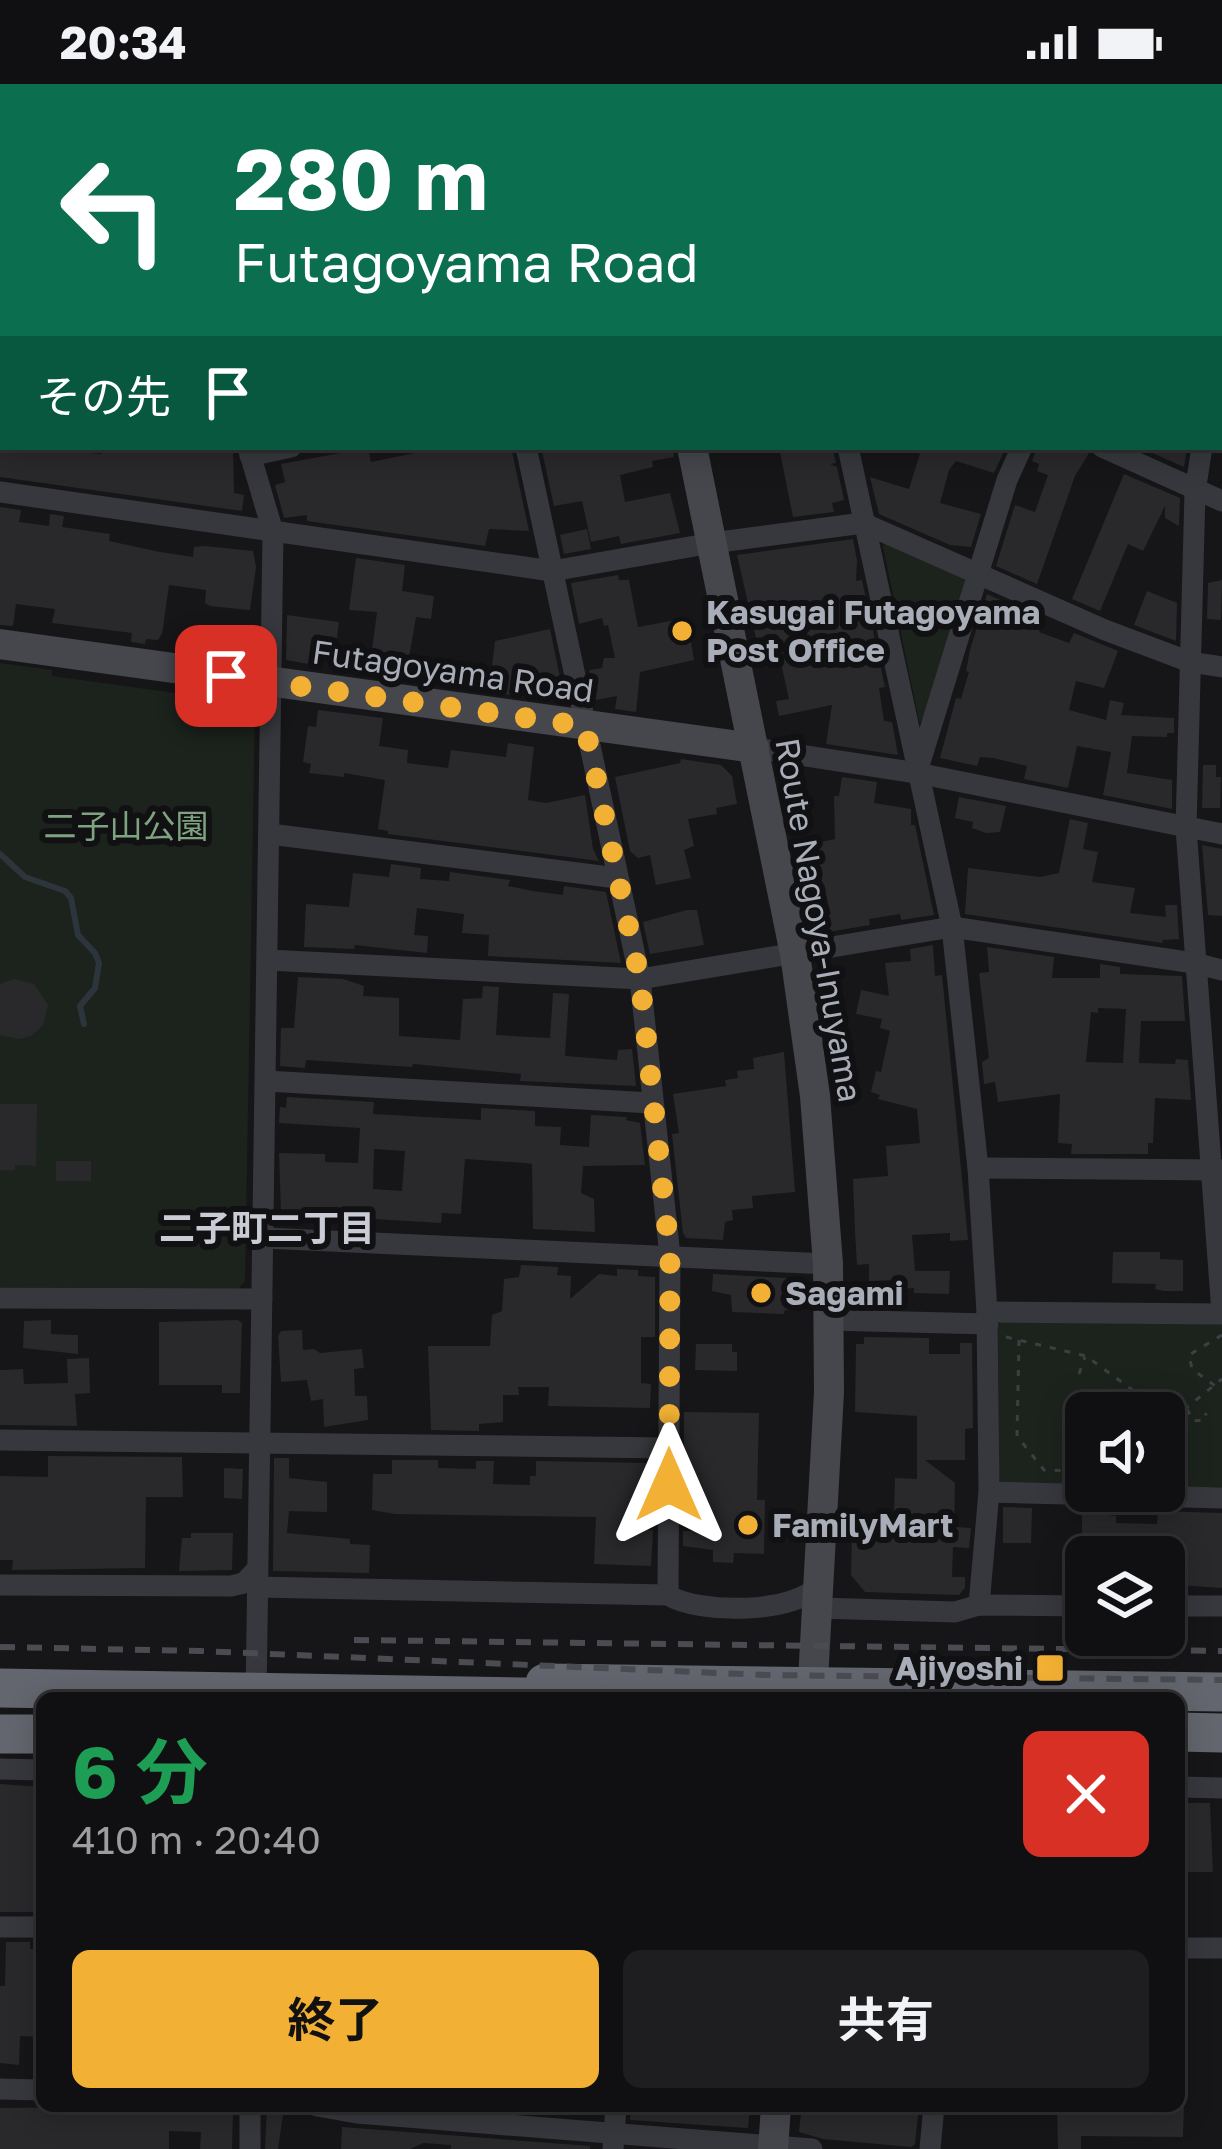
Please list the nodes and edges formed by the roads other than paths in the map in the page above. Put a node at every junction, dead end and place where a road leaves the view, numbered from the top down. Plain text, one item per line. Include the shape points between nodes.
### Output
1 (527, 450) edge
2 (693, 450) edge
3 (849, 450) edge
4 (1021, 450) edge
5 (1108, 450) edge
6 (1202, 450) edge
7 (249, 451) edge
8 (1195, 491) junction
9 (0, 492) edge
10 (1222, 501) edge
11 (863, 523) junction
12 (273, 532) junction
13 (712, 543) junction
14 (552, 572) junction
15 (979, 577) junction
16 (0, 644) edge
17 (1190, 662) junction
18 (1222, 667) edge
19 (272, 682) junction
20 (585, 726) junction
21 (754, 748) junction
22 (917, 772) junction
23 (1186, 829) junction
24 (270, 834) junction
25 (1222, 834) edge
26 (617, 878) junction
27 (952, 927) junction
28 (795, 954) junction
29 (268, 960) junction
30 (1195, 963) junction
31 (1222, 970) edge
32 (640, 979) junction
33 (266, 1082) junction
34 (651, 1103) junction
35 (978, 1168) junction
36 (1217, 1170) edge
37 (264, 1238) junction
38 (670, 1256) junction
39 (828, 1264) junction
40 (0, 1298) edge
41 (262, 1299) junction
42 (1222, 1314) edge
43 (829, 1320) junction
44 (991, 1324) junction
45 (0, 1440) edge
46 (259, 1441) junction
47 (669, 1448) junction
48 (989, 1492) junction
49 (1222, 1498) edge
50 (256, 1579) junction
51 (0, 1585) edge
52 (668, 1594) junction
53 (820, 1595) junction
54 (979, 1605) junction
55 (1065, 1606) edge
56 (1185, 1606) edge
57 (1222, 1606) edge
58 (0, 1676) edge
59 (0, 1688) edge
60 (256, 1688) edge
61 (234, 1692) edge
62 (813, 1692) edge
63 (1222, 1692) edge
64 (1185, 1708) edge
65 (1222, 1709) edge
66 (0, 1715) edge
67 (36, 1716) edge
68 (1185, 1732) edge
69 (1222, 1733) edge
70 (0, 1734) edge
71 (36, 1734) edge
72 (1185, 1750) edge
73 (1222, 1751) edge
74 (0, 1769) edge
75 (36, 1769) edge
76 (1185, 1787) edge
77 (1222, 1787) edge
78 (0, 1927) edge
79 (36, 1928) edge
80 (1185, 1948) edge
81 (1222, 1948) edge
82 (0, 2089) edge
83 (36, 2090) edge
84 (250, 2112) edge
85 (351, 2112) edge
86 (776, 2112) edge
87 (933, 2112) edge
88 (613, 2140) edge
89 (773, 2147) edge
90 (250, 2149) edge
91 (812, 2149) edge
92 (930, 2149) edge

1 - 14 street
2 - 13 main road, Route Nagoya-Inuyama
3 - 11 street
4 - 15 street
5 - 8 street
6 - 8 street
7 - 12 street
8 - 10 street
8 - 17 street
9 - 12 street
11 - 13 street
11 - 15 street
11 - 22 street
12 - 14 street
12 - 19 street
13 - 14 street
13 - 21 main road, Route Nagoya-Inuyama
14 - 20 street
15 - 17 street
15 - 22 street
16 - 19 main road, Futagoyama Road
17 - 18 street
17 - 23 street
19 - 20 main road, Futagoyama Road
19 - 24 street
20 - 21 main road, Futagoyama Road
20 - 26 street
21 - 22 street
21 - 28 main road, Route Nagoya-Inuyama
22 - 23 street
22 - 27 street
23 - 25 street
23 - 30 street
24 - 26 street
24 - 29 street
26 - 32 street
27 - 28 street
27 - 30 street
27 - 35 street
28 - 32 street
28 - 39 main road, Route Nagoya-Inuyama
29 - 32 street
29 - 33 street
30 - 31 street
30 - 36 street
32 - 34 street
33 - 34 street
33 - 37 street
34 - 38 street
35 - 36 street
35 - 44 street
36 - 42 street
37 - 38 street
37 - 41 street
38 - 39 street
38 - 47 street
39 - 43 main road, Route Nagoya-Inuyama
40 - 41 street
41 - 46 street
42 - 44 street
43 - 44 street
43 - 53 main road, Route Nagoya-Inuyama
44 - 48 street
45 - 46 street
46 - 47 street
46 - 50 street
47 - 52 street
48 - 49 street
48 - 54 street
50 - 51 street via 231,1586
50 - 52 street
50 - 60 street
52 - 53 street via 682,1604 782,1606
53 - 54 street via 955,1612
53 - 62 main road, Route Nagoya-Inuyama
54 - 55 street
56 - 57 street
58 - 60 highway
59 - 61 highway, bridge
60 - 62 highway
62 - 63 highway
64 - 65 highway
66 - 67 highway
68 - 69 highway
70 - 71 highway
72 - 73 highway
74 - 75 street
76 - 77 street
78 - 79 street
80 - 81 street
82 - 83 street
84 - 90 street
85 - 88 street
86 - 89 main road
87 - 92 street
88 - 89 street
89 - 91 street

